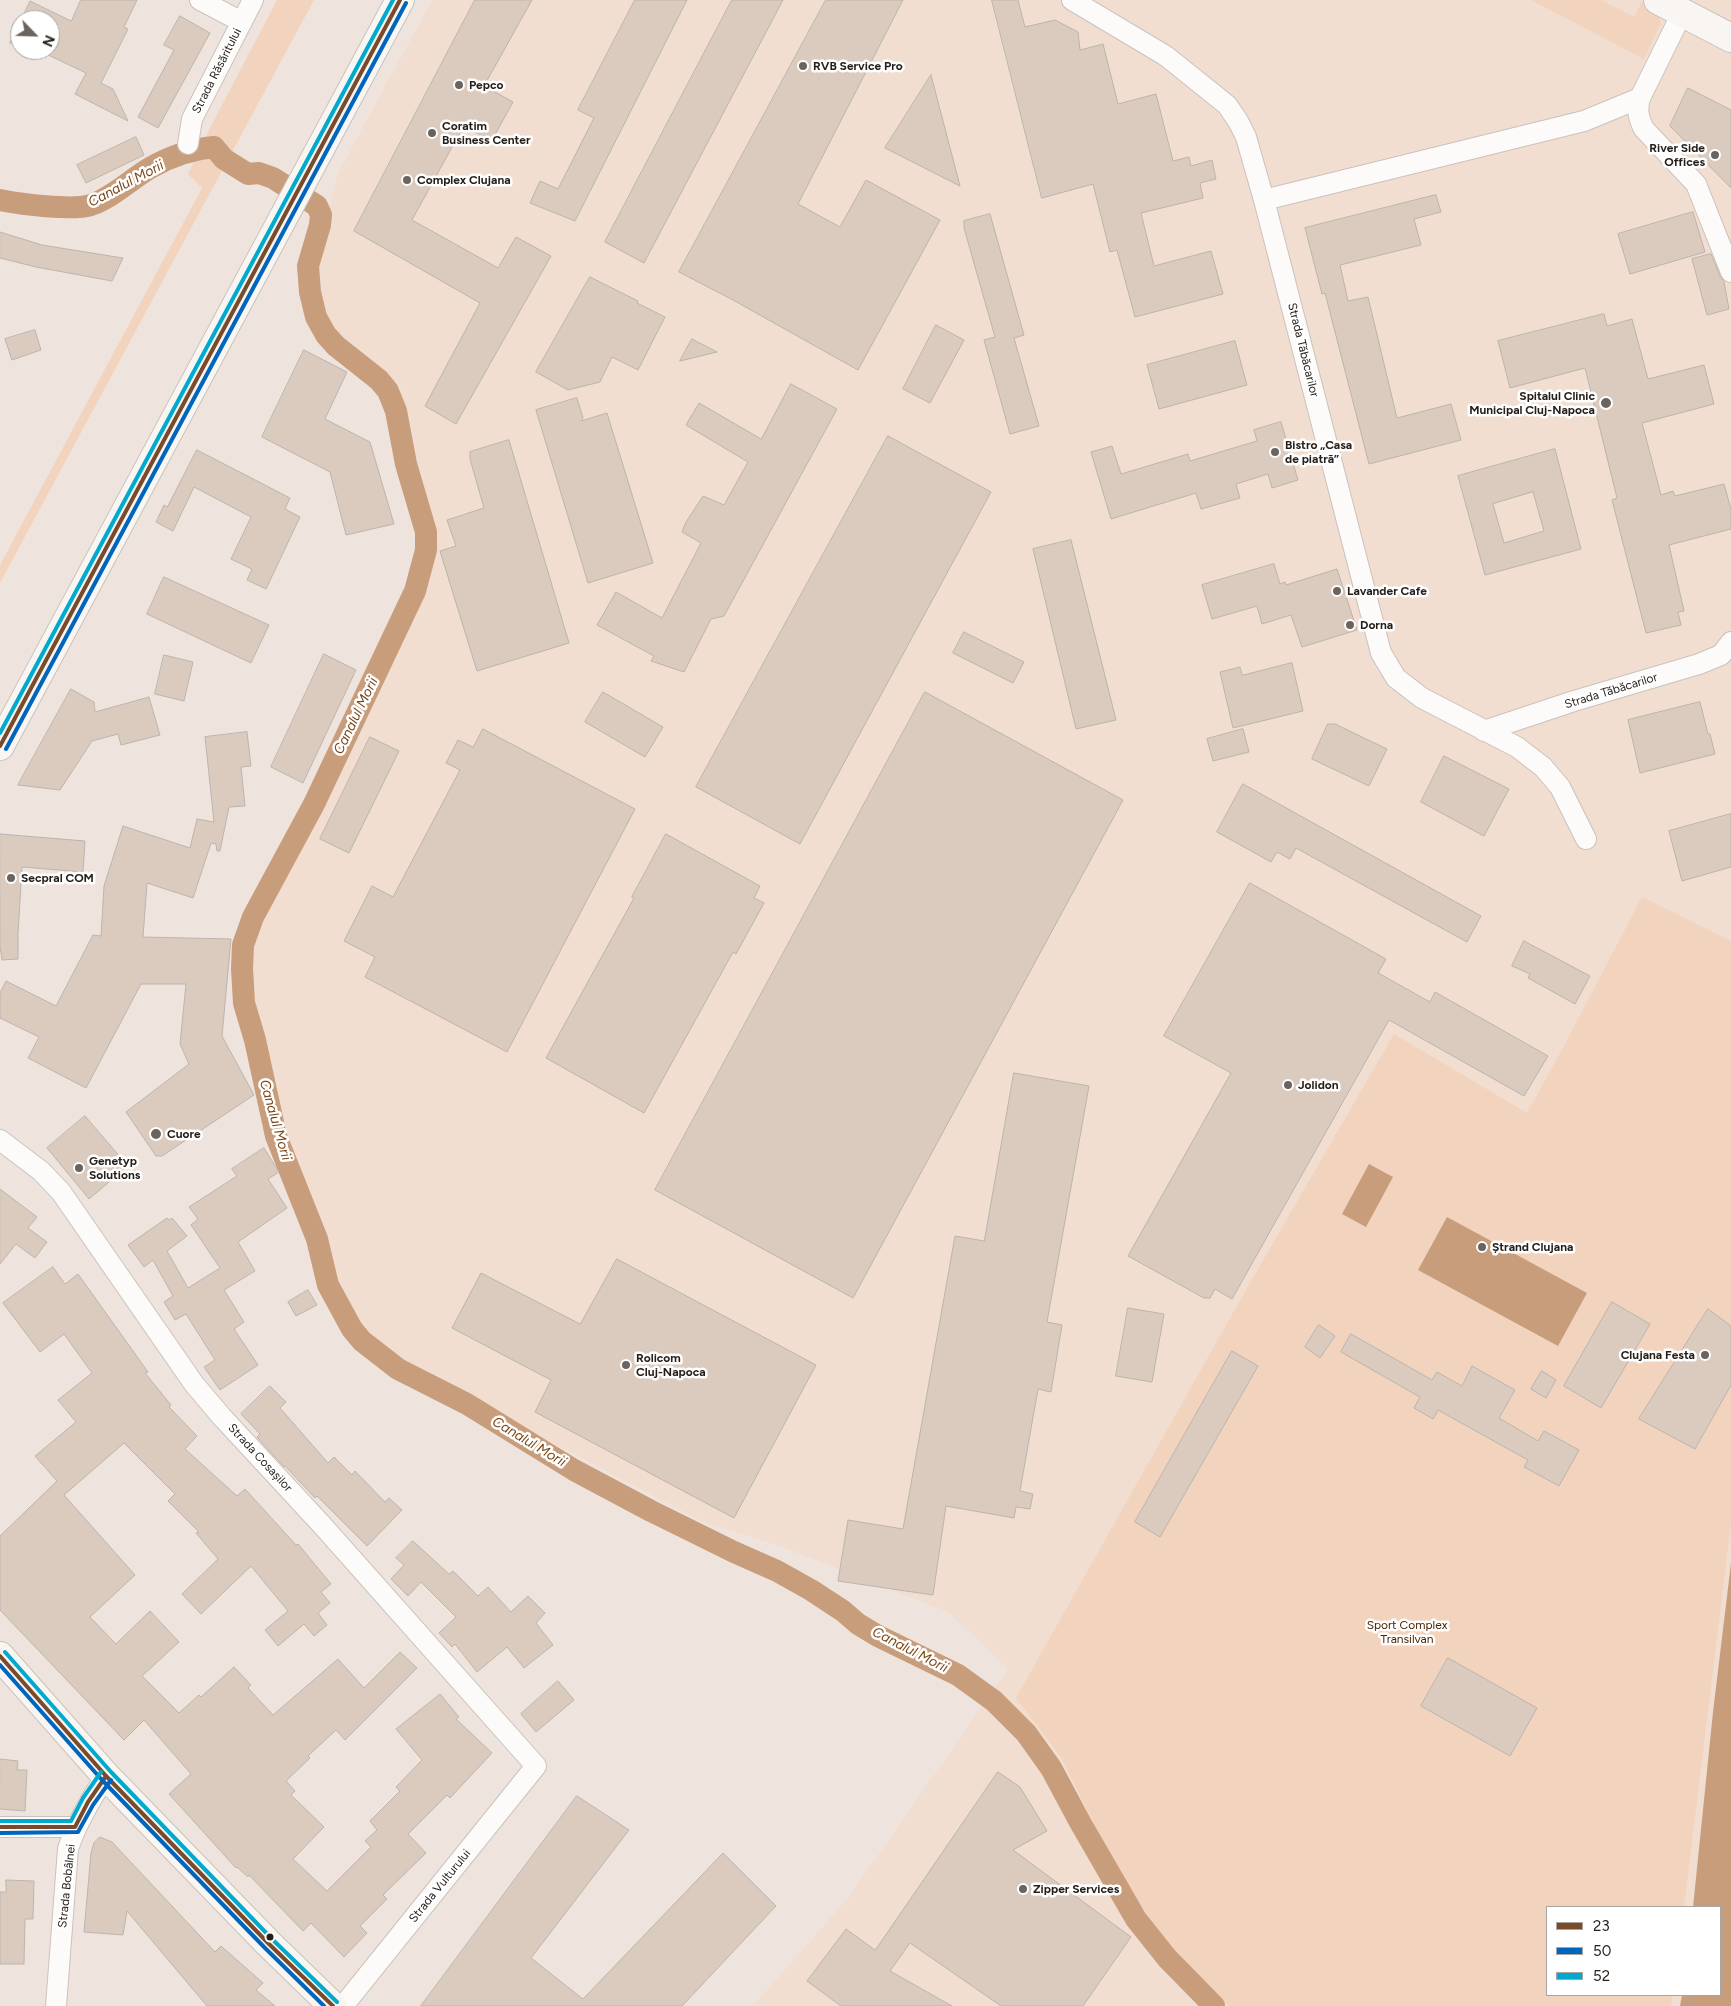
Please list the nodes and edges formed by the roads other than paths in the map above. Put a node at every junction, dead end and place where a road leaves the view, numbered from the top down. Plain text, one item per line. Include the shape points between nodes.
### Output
1 (200, 0) edge
2 (253, 0) edge
3 (400, 0) edge
4 (1072, 0) edge
5 (1658, 0) edge
6 (1682, 13) junction
7 (242, 22) junction
8 (1731, 38) edge
9 (1640, 98) junction
10 (188, 144) dead end
11 (1264, 200) junction
12 (1731, 272) edge
13 (1731, 642) edge
14 (1484, 731) junction
15 (0, 746) edge
16 (1586, 839) dead end
17 (0, 1140) edge
18 (0, 1656) edge
19 (536, 1766) joint
20 (106, 1776) junction
21 (0, 1827) edge
22 (75, 1827) junction
23 (56, 2006) edge
24 (333, 2006) edge
25 (344, 2006) edge

1 - 7 street
2 - 7 street, Strada Răsăritului
3 - 15 street
4 - 11 street, Strada Tăbăcarilor via 1166,56 1227,105 1246,137
5 - 6 street
6 - 8 street
6 - 9 street
7 - 10 street, Strada Răsăritului via 192,119
9 - 11 street via 1584,122
9 - 12 street via 1638,118 1644,129 1696,184
11 - 14 street, Strada Tăbăcarilor via 1381,653 1396,678 1422,698
13 - 14 street, Strada Tăbăcarilor via 1721,655 1699,664
14 - 16 street, Strada Tăbăcarilor via 1518,747 1543,767 1560,787
17 - 19 street, Strada Cosașilor via 41,1171 61,1192 205,1398
18 - 20 street
19 - 25 street, Strada Vulturului
20 - 22 street, Strada Bobâlnei
20 - 24 street via 268,1944
21 - 22 street
22 - 23 street, Strada Bobâlnei via 68,1849

